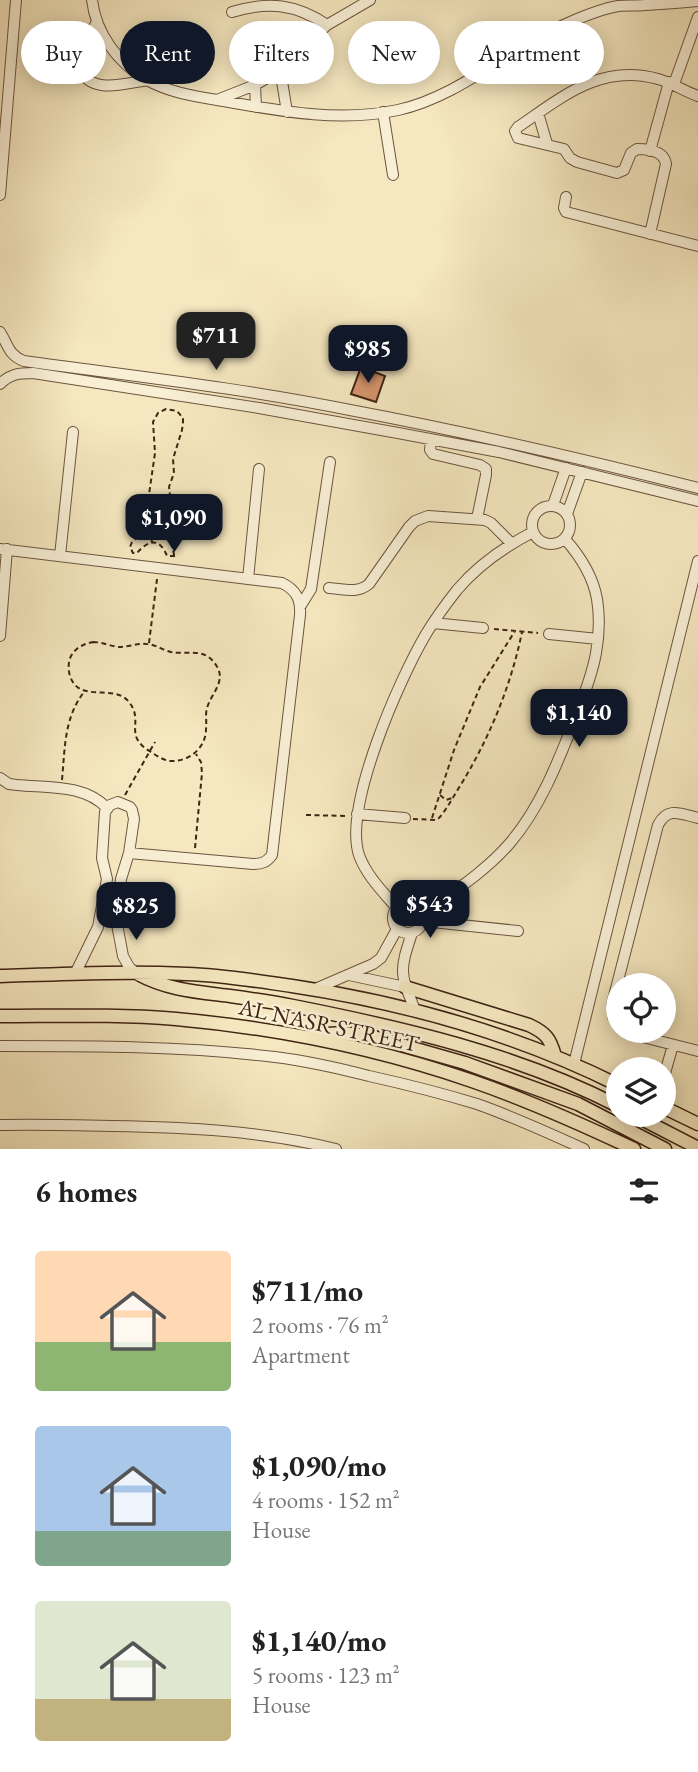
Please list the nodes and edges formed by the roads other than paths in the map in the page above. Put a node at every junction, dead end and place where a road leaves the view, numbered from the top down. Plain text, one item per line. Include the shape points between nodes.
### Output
1 (16, 0) edge
2 (92, 0) edge
3 (370, 0) edge
4 (605, 0) edge
5 (698, 1) edge
6 (619, 6) junction
7 (232, 12) dead end
8 (698, 20) edge
9 (97, 21) edge
10 (321, 21) edge
11 (334, 21) edge
12 (106, 40) edge
13 (120, 59) edge
14 (672, 83) junction
15 (96, 84) edge
16 (120, 84) edge
17 (156, 84) edge
18 (283, 84) edge
19 (255, 85) joint
20 (698, 96) edge
21 (216, 100) junction
22 (256, 107) junction
23 (288, 112) junction
24 (383, 112) junction
25 (538, 113) junction
26 (547, 144) junction
27 (650, 151) junction
28 (393, 175) dead end
29 (0, 195) edge
30 (566, 197) dead end
31 (650, 234) junction
32 (698, 246) edge
33 (0, 332) edge
34 (0, 384) edge
35 (429, 426) junction
36 (73, 432) dead end
37 (429, 439) junction
38 (330, 463) dead end
39 (566, 468) junction
40 (259, 469) dead end
41 (582, 472) junction
42 (698, 488) edge
43 (698, 501) edge
44 (553, 505) junction
45 (567, 514) junction
46 (477, 519) junction
47 (533, 532) junction
48 (565, 539) junction
49 (511, 543) junction
50 (3, 549) edge
51 (60, 556) junction
52 (698, 561) edge
53 (247, 579) junction
54 (329, 588) dead end
55 (300, 605) junction
56 (433, 623) junction
57 (483, 628) road end
58 (549, 634) road end
59 (0, 636) edge
60 (598, 639) junction
61 (0, 778) edge
62 (107, 808) junction
63 (357, 815) junction
64 (405, 818) road end
65 (698, 818) edge
66 (129, 853) junction
67 (106, 873) junction
68 (122, 874) junction
69 (396, 907) junction
70 (423, 917) junction
71 (99, 923) junction
72 (117, 925) junction
73 (397, 929) junction
74 (518, 931) dead end
75 (412, 933) junction
76 (136, 973) junction
77 (620, 973) edge
78 (75, 974) junction
79 (349, 975) junction
80 (0, 976) edge
81 (405, 986) junction
82 (315, 989) junction
83 (415, 1010) junction
84 (0, 1016) edge
85 (303, 1037) junction
86 (665, 1043) edge
87 (673, 1045) junction
88 (0, 1046) edge
89 (698, 1051) edge
90 (555, 1056) junction
91 (670, 1057) edge
92 (574, 1065) junction
93 (606, 1079) edge
94 (606, 1101) edge
95 (676, 1113) edge
96 (698, 1124) edge
97 (0, 1125) edge
98 (657, 1127) edge
99 (698, 1148) edge
100 (335, 1149) edge
101 (584, 1149) edge
102 (634, 1149) edge
103 (666, 1149) edge

1 - 29 street
2 - 9 street
3 - 11 street
4 - 6 street
5 - 6 street
6 - 24 street via 567,23 426,101
7 - 10 street via 282,6
8 - 14 street
12 - 13 street
14 - 20 street
14 - 25 street via 640,75 597,79
14 - 27 street
15 - 16 street
17 - 21 street
18 - 23 street
19 - 21 street
19 - 22 street
21 - 22 street
22 - 23 street
23 - 24 street
24 - 28 street
25 - 26 street
25 - 26 street via 515,134
26 - 27 street via 564,149 577,162 617,173 624,170 634,150
27 - 31 street via 666,160
30 - 31 street via 566,212
31 - 32 street
33 - 35 street via 9,351 24,361 180,381
34 - 37 street via 12,375 33,373
35 - 37 street
35 - 42 street
36 - 51 street
37 - 39 street
37 - 46 street via 433,454 486,470
38 - 55 street via 311,589
39 - 41 street
39 - 44 street
40 - 53 street
41 - 43 street
41 - 45 street
44 - 45 street
44 - 47 street via 534,515
45 - 48 street via 570,524
46 - 49 street via 491,523
46 - 54 street via 421,518 409,527 363,589
47 - 48 street via 547,544
47 - 49 street
48 - 60 street via 593,582
49 - 56 street via 473,572
50 - 51 street
50 - 59 street
51 - 53 street
52 - 92 street
53 - 55 street via 291,587
55 - 66 street via 268,861
56 - 57 street
56 - 63 street via 382,732
58 - 60 street
60 - 70 street via 567,739 525,823 494,860
61 - 62 street via 9,784 86,793
62 - 66 street via 121,802 134,814
62 - 67 street via 102,858
63 - 64 street
63 - 69 street via 359,856
65 - 77 street via 668,813 658,825
66 - 68 street
67 - 68 street
67 - 71 street
68 - 72 street
69 - 70 street via 411,903
69 - 73 street via 392,922
70 - 74 street
70 - 75 street
71 - 72 street
71 - 78 street
72 - 76 street via 122,956
73 - 75 street
73 - 79 street via 381,958
75 - 81 street via 403,961
76 - 78 main road, AL NASR STREET
76 - 82 main road, AL NASR STREET via 213,975
76 - 94 main road via 172,988 346,1017 458,1044 523,1065
78 - 80 main road, AL NASR STREET
79 - 81 street
79 - 82 street
81 - 83 street
81 - 90 main road via 544,1032
82 - 83 main road, AL NASR STREET
83 - 90 main road, AL NASR STREET
84 - 85 main road, AL NASR STREET via 163,1018
85 - 102 main road, AL NASR STREET via 472,1081
85 - 103 main road via 370,1036 465,1063 578,1104
86 - 87 street
87 - 89 street
87 - 91 street
88 - 101 street via 92,1046 279,1057 477,1104
90 - 92 main road, AL NASR STREET
92 - 93 main road, AL NASR STREET
95 - 96 main road
97 - 100 street via 202,1129
98 - 99 main road

